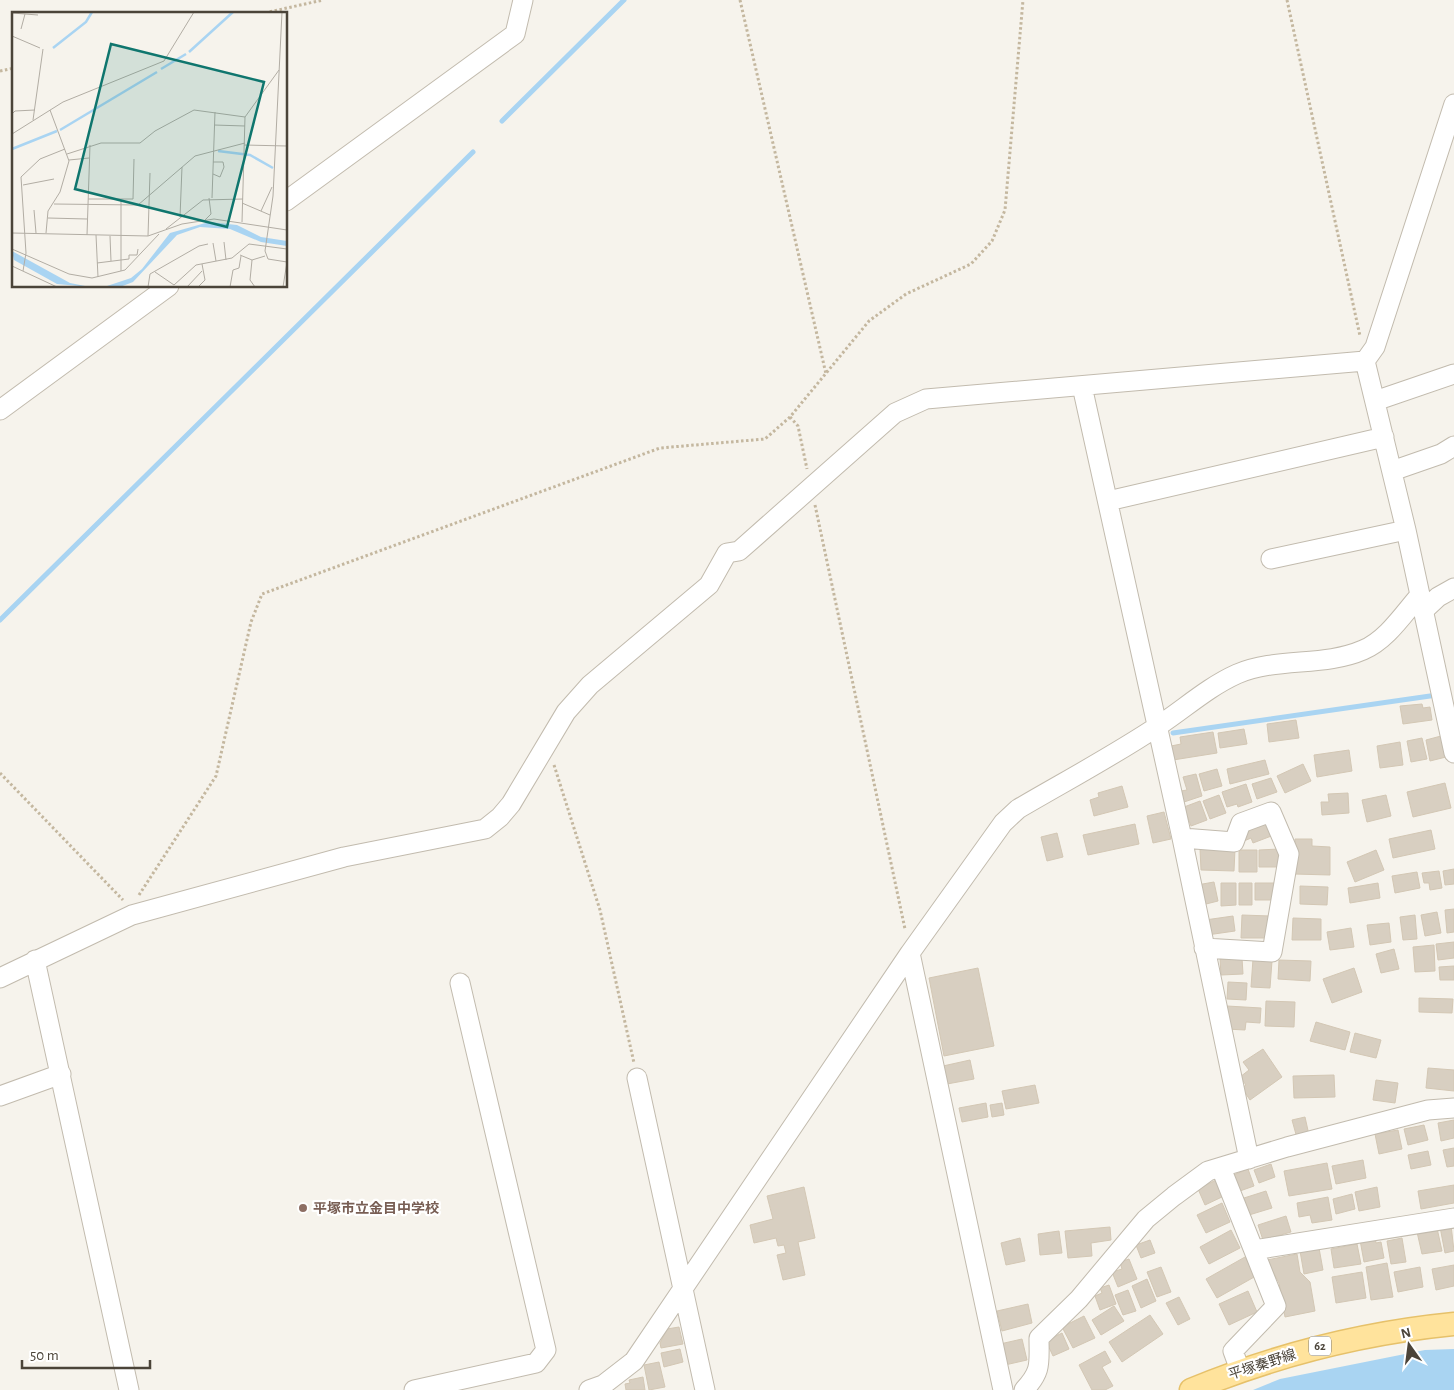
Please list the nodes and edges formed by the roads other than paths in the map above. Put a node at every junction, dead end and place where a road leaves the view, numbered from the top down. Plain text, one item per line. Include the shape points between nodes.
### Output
1 (523, 0) edge
2 (1454, 104) edge
3 (288, 200) edge
4 (166, 288) edge
5 (1365, 361) junction
6 (1454, 374) edge
7 (1082, 386) junction
8 (1375, 401) junction
9 (0, 410) edge
10 (1384, 437) junction
11 (1454, 446) edge
12 (1392, 471) junction
13 (1108, 501) junction
14 (1406, 530) junction
15 (1271, 560) dead end
16 (1454, 588) edge
17 (1421, 603) junction
18 (1157, 727) junction
19 (1454, 753) edge
20 (1182, 838) junction
21 (1204, 948) junction
22 (910, 954) junction
23 (36, 960) junction
24 (0, 978) edge
25 (460, 983) dead end
26 (61, 1074) junction
27 (637, 1078) road end
28 (0, 1096) edge
29 (1454, 1108) edge
30 (1249, 1159) junction
31 (1221, 1168) junction
32 (1454, 1218) edge
33 (1254, 1250) junction
34 (684, 1288) junction
35 (1454, 1324) edge
36 (1240, 1370) junction
37 (444, 1387) edge
38 (129, 1390) edge
39 (414, 1390) edge
40 (589, 1390) edge
41 (705, 1390) edge
42 (1003, 1390) edge
43 (1024, 1390) edge
44 (1191, 1390) edge

1 - 3 street via 515,34
2 - 5 street via 1374,347
4 - 9 street
5 - 7 street
5 - 8 street
6 - 8 street
7 - 13 street
7 - 23 street via 926,399 895,413 739,551 727,553 709,585 590,685 566,712 511,804 484,829 344,857 132,915
8 - 10 street
10 - 12 street
10 - 13 street
11 - 12 street via 1441,454
12 - 14 street
13 - 18 street
14 - 15 street
14 - 17 street
16 - 17 street
17 - 18 street via 1364,650 1345,656 1264,666 1238,674 1187,703
17 - 19 street
18 - 20 street
18 - 22 street via 1018,809 1003,823
20 - 21 street
20 - 21 street via 1234,842 1241,823 1271,812 1289,854 1272,952
21 - 30 street
22 - 34 street
22 - 42 street
23 - 24 street
23 - 26 street
25 - 37 street via 546,1350 536,1363
26 - 28 street
26 - 38 street
27 - 34 street
29 - 30 street via 1428,1110
30 - 31 street
31 - 33 street
31 - 43 street via 1208,1171 1146,1219 1079,1299 1039,1338 1039,1366 1035,1379
32 - 33 street
33 - 36 street via 1276,1306 1233,1351
34 - 40 street via 634,1362 603,1385
34 - 41 street
35 - 36 main road, 平塚秦野線 / 62 via 1400,1329 1312,1347
36 - 44 main road, 平塚秦野線 / 62
37 - 39 street

